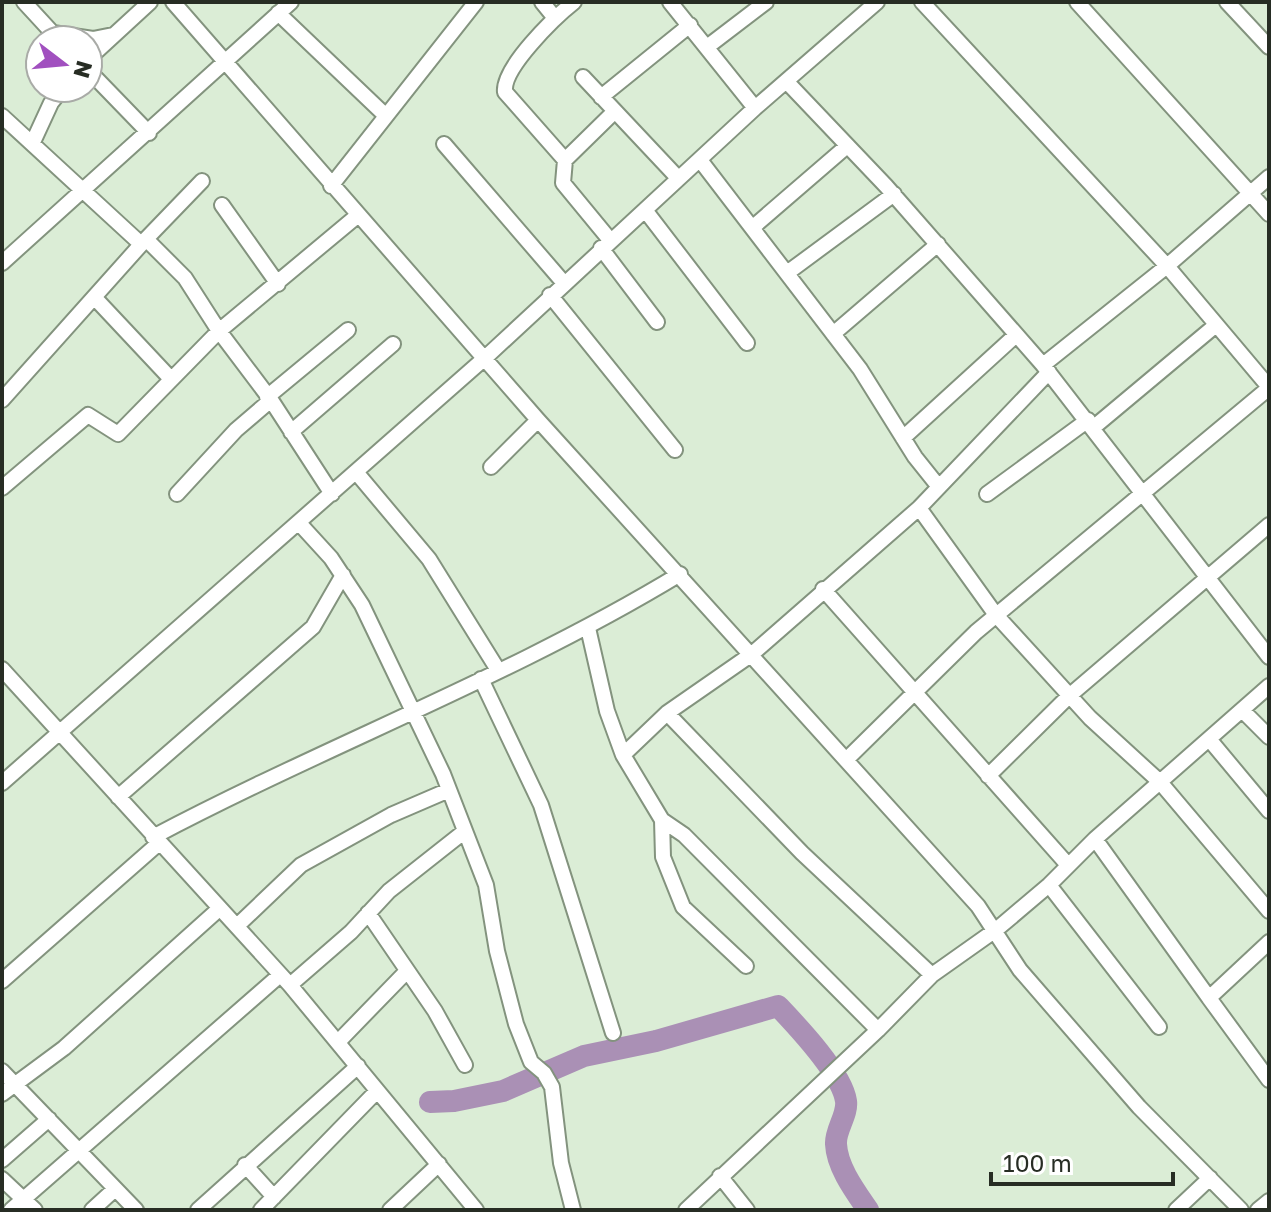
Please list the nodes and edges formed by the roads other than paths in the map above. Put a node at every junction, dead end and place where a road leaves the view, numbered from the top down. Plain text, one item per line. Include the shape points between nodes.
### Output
1 (24, 2) edge
2 (150, 2) edge
3 (173, 2) edge
4 (291, 2) edge
5 (476, 2) edge
6 (542, 2) edge
7 (574, 2) edge
8 (670, 2) edge
9 (766, 2) edge
10 (877, 2) edge
11 (922, 2) edge
12 (1077, 2) edge
13 (1227, 2) edge
14 (278, 13) junction
15 (555, 18) junction
16 (44, 24) edge
17 (690, 25) junction
18 (113, 35) junction
19 (104, 37) edge
20 (104, 44) edge
21 (707, 47) junction
22 (1269, 47) edge
23 (226, 62) junction
24 (583, 77) dead end
25 (787, 82) junction
26 (104, 87) edge
27 (601, 97) junction
28 (51, 104) edge
29 (755, 108) junction
30 (614, 112) junction
31 (2, 116) edge
32 (386, 116) junction
33 (149, 133) junction
34 (33, 142) junction
35 (444, 144) dead end
36 (847, 146) junction
37 (565, 160) junction
38 (700, 160) junction
39 (1269, 177) edge
40 (678, 178) junction
41 (202, 181) dead end
42 (331, 186) junction
43 (84, 191) junction
44 (1251, 192) junction
45 (894, 194) junction
46 (222, 205) dead end
47 (645, 210) junction
48 (1269, 214) edge
49 (357, 216) junction
50 (752, 228) junction
51 (144, 242) junction
52 (606, 244) junction
53 (938, 244) junction
54 (2, 263) edge
55 (1167, 266) junction
56 (787, 273) junction
57 (563, 282) junction
58 (278, 284) junction
59 (550, 295) junction
60 (94, 297) junction
61 (657, 322) dead end
62 (1216, 325) junction
63 (348, 330) dead end
64 (219, 331) junction
65 (833, 334) junction
66 (1016, 335) junction
67 (747, 343) dead end
68 (393, 344) dead end
69 (486, 357) junction
70 (1046, 369) junction
71 (171, 379) junction
72 (1269, 387) edge
73 (269, 398) junction
74 (2, 400) edge
75 (538, 420) junction
76 (1091, 424) junction
77 (291, 432) junction
78 (903, 438) junction
79 (675, 450) dead end
80 (491, 467) dead end
81 (356, 472) junction
82 (939, 487) junction
83 (2, 488) edge
84 (177, 494) dead end
85 (332, 494) junction
86 (987, 494) dead end
87 (1145, 494) junction
88 (919, 508) junction
89 (299, 523) junction
90 (1269, 525) edge
91 (680, 574) junction
92 (343, 575) junction
93 (1209, 578) junction
94 (823, 589) junction
95 (996, 615) junction
96 (588, 628) junction
97 (752, 654) junction
98 (1269, 657) edge
99 (2, 669) edge
100 (498, 670) junction
101 (481, 679) junction
102 (1269, 686) edge
103 (914, 693) junction
104 (1069, 696) junction
105 (1242, 710) junction
106 (414, 713) junction
107 (667, 713) junction
108 (61, 731) junction
109 (1269, 737) edge
110 (1209, 739) junction
111 (623, 755) junction
112 (846, 760) junction
113 (988, 776) junction
114 (1160, 782) junction
115 (2, 783) edge
116 (449, 790) junction
117 (118, 797) junction
118 (1269, 811) edge
119 (662, 820) junction
120 (465, 831) junction
121 (1095, 839) junction
122 (156, 840) junction
123 (1068, 865) junction
124 (1049, 885) junction
125 (219, 909) junction
126 (1269, 911) edge
127 (368, 913) junction
128 (238, 925) junction
129 (997, 929) junction
130 (1269, 942) edge
131 (746, 966) dead end
132 (407, 971) junction
133 (932, 975) junction
134 (285, 980) junction
135 (2, 981) edge
136 (1209, 998) junction
137 (1159, 1027) dead end
138 (878, 1030) junction
139 (613, 1033) dead end
140 (339, 1041) junction
141 (465, 1065) dead end
142 (358, 1066) junction
143 (2, 1071) edge
144 (1269, 1080) edge
145 (14, 1084) junction
146 (376, 1092) junction
147 (2, 1094) edge
148 (49, 1119) junction
149 (79, 1152) junction
150 (2, 1160) edge
151 (439, 1164) junction
152 (245, 1165) junction
153 (720, 1176) junction
154 (1210, 1178) junction
155 (2, 1179) edge
156 (115, 1189) junction
157 (274, 1197) junction
158 (1269, 1201) edge
159 (29, 1205) edge
160 (11, 1210) edge
161 (92, 1210) edge
162 (136, 1210) edge
163 (198, 1210) edge
164 (261, 1210) edge
165 (390, 1210) edge
166 (476, 1210) edge
167 (573, 1210) edge
168 (687, 1210) edge
169 (747, 1210) edge
170 (1176, 1210) edge
171 (1241, 1210) edge
172 (1258, 1210) edge

1 - 16 street
2 - 18 street
3 - 23 street
4 - 14 street
5 - 32 street
6 - 15 street
7 - 15 street
8 - 17 street
9 - 21 street
10 - 25 street
11 - 55 street
12 - 44 street
13 - 22 street
14 - 23 street
14 - 32 street
15 - 37 street via 504,83 508,99
17 - 21 street
17 - 27 street
18 - 19 street
18 - 20 street
21 - 29 street
23 - 33 street
23 - 42 street
24 - 27 street
25 - 29 street
25 - 36 street
26 - 33 street
27 - 30 street
28 - 34 street
29 - 38 street
30 - 37 street
30 - 40 street
31 - 34 street
32 - 42 street
33 - 43 street
34 - 43 street
35 - 57 street
36 - 45 street
36 - 50 street
37 - 52 street via 563,183
38 - 40 street
38 - 50 street
39 - 44 street
40 - 47 street
41 - 51 street
42 - 49 street
43 - 51 street
43 - 54 street
44 - 48 street
44 - 55 street
45 - 53 street
45 - 56 street
46 - 58 street
47 - 52 street
47 - 67 street
49 - 58 street
49 - 69 street
50 - 56 street
51 - 60 street
51 - 64 street via 185,278
52 - 57 street
52 - 61 street
53 - 65 street
53 - 66 street
55 - 62 street
55 - 70 street
56 - 65 street
57 - 59 street
58 - 64 street
59 - 69 street
59 - 79 street
60 - 71 street
60 - 74 street
62 - 72 street
62 - 76 street
63 - 73 street
64 - 71 street
64 - 73 street
65 - 78 street
66 - 70 street
66 - 78 street
68 - 77 street
69 - 75 street
69 - 81 street
70 - 76 street
70 - 82 street
71 - 83 street via 118,434 88,415
72 - 87 street
73 - 77 street
73 - 84 street
75 - 80 street
75 - 91 street
76 - 86 street
76 - 87 street
77 - 85 street
78 - 82 street
81 - 85 street
81 - 100 street via 429,559
82 - 88 street
85 - 89 street
87 - 93 street
87 - 95 street
88 - 94 street
88 - 95 street
89 - 92 street
89 - 108 street
90 - 93 street
91 - 96 street
91 - 97 street
92 - 106 street
92 - 117 street via 313,627
93 - 98 street
93 - 104 street
94 - 97 street
94 - 103 street
95 - 103 street
95 - 104 street
96 - 100 street
96 - 111 street
97 - 107 street
97 - 112 street
99 - 108 street
100 - 101 street
101 - 106 street
101 - 139 street via 541,805
102 - 105 street
103 - 112 street
103 - 113 street
104 - 113 street
104 - 114 street
105 - 109 street
105 - 110 street
106 - 116 street
106 - 122 street via 250,785
107 - 111 street
107 - 133 street via 802,853
108 - 115 street
108 - 117 street
110 - 114 street
110 - 118 street
111 - 119 street
112 - 129 street
113 - 123 street
114 - 121 street
114 - 126 street
116 - 120 street
116 - 128 street via 301,865
117 - 122 street
119 - 131 street via 663,857 683,907
119 - 138 street via 684,835
120 - 127 street
120 - 167 street via 486,885 516,1024 531,1062 552,1087
121 - 123 street
121 - 136 street
122 - 125 street
122 - 135 street
123 - 124 street
124 - 129 street
124 - 137 street
125 - 128 street
125 - 145 street via 64,1048
127 - 132 street
127 - 134 street via 351,932
128 - 134 street
129 - 133 street
129 - 154 street via 1020,970 1139,1107
130 - 136 street
132 - 140 street
132 - 141 street
133 - 138 street
134 - 140 street
134 - 149 street
136 - 144 street
138 - 153 street
140 - 142 street
142 - 146 street
142 - 152 street
143 - 145 street
145 - 147 street
145 - 148 street
146 - 151 street
146 - 157 street
148 - 149 street
148 - 150 street
149 - 156 street
149 - 159 street
151 - 165 street
151 - 166 street
152 - 157 street
152 - 163 street
153 - 168 street
153 - 169 street
154 - 170 street
154 - 171 street
155 - 159 street
156 - 161 street
156 - 162 street
157 - 164 street
158 - 172 street
159 - 160 street

